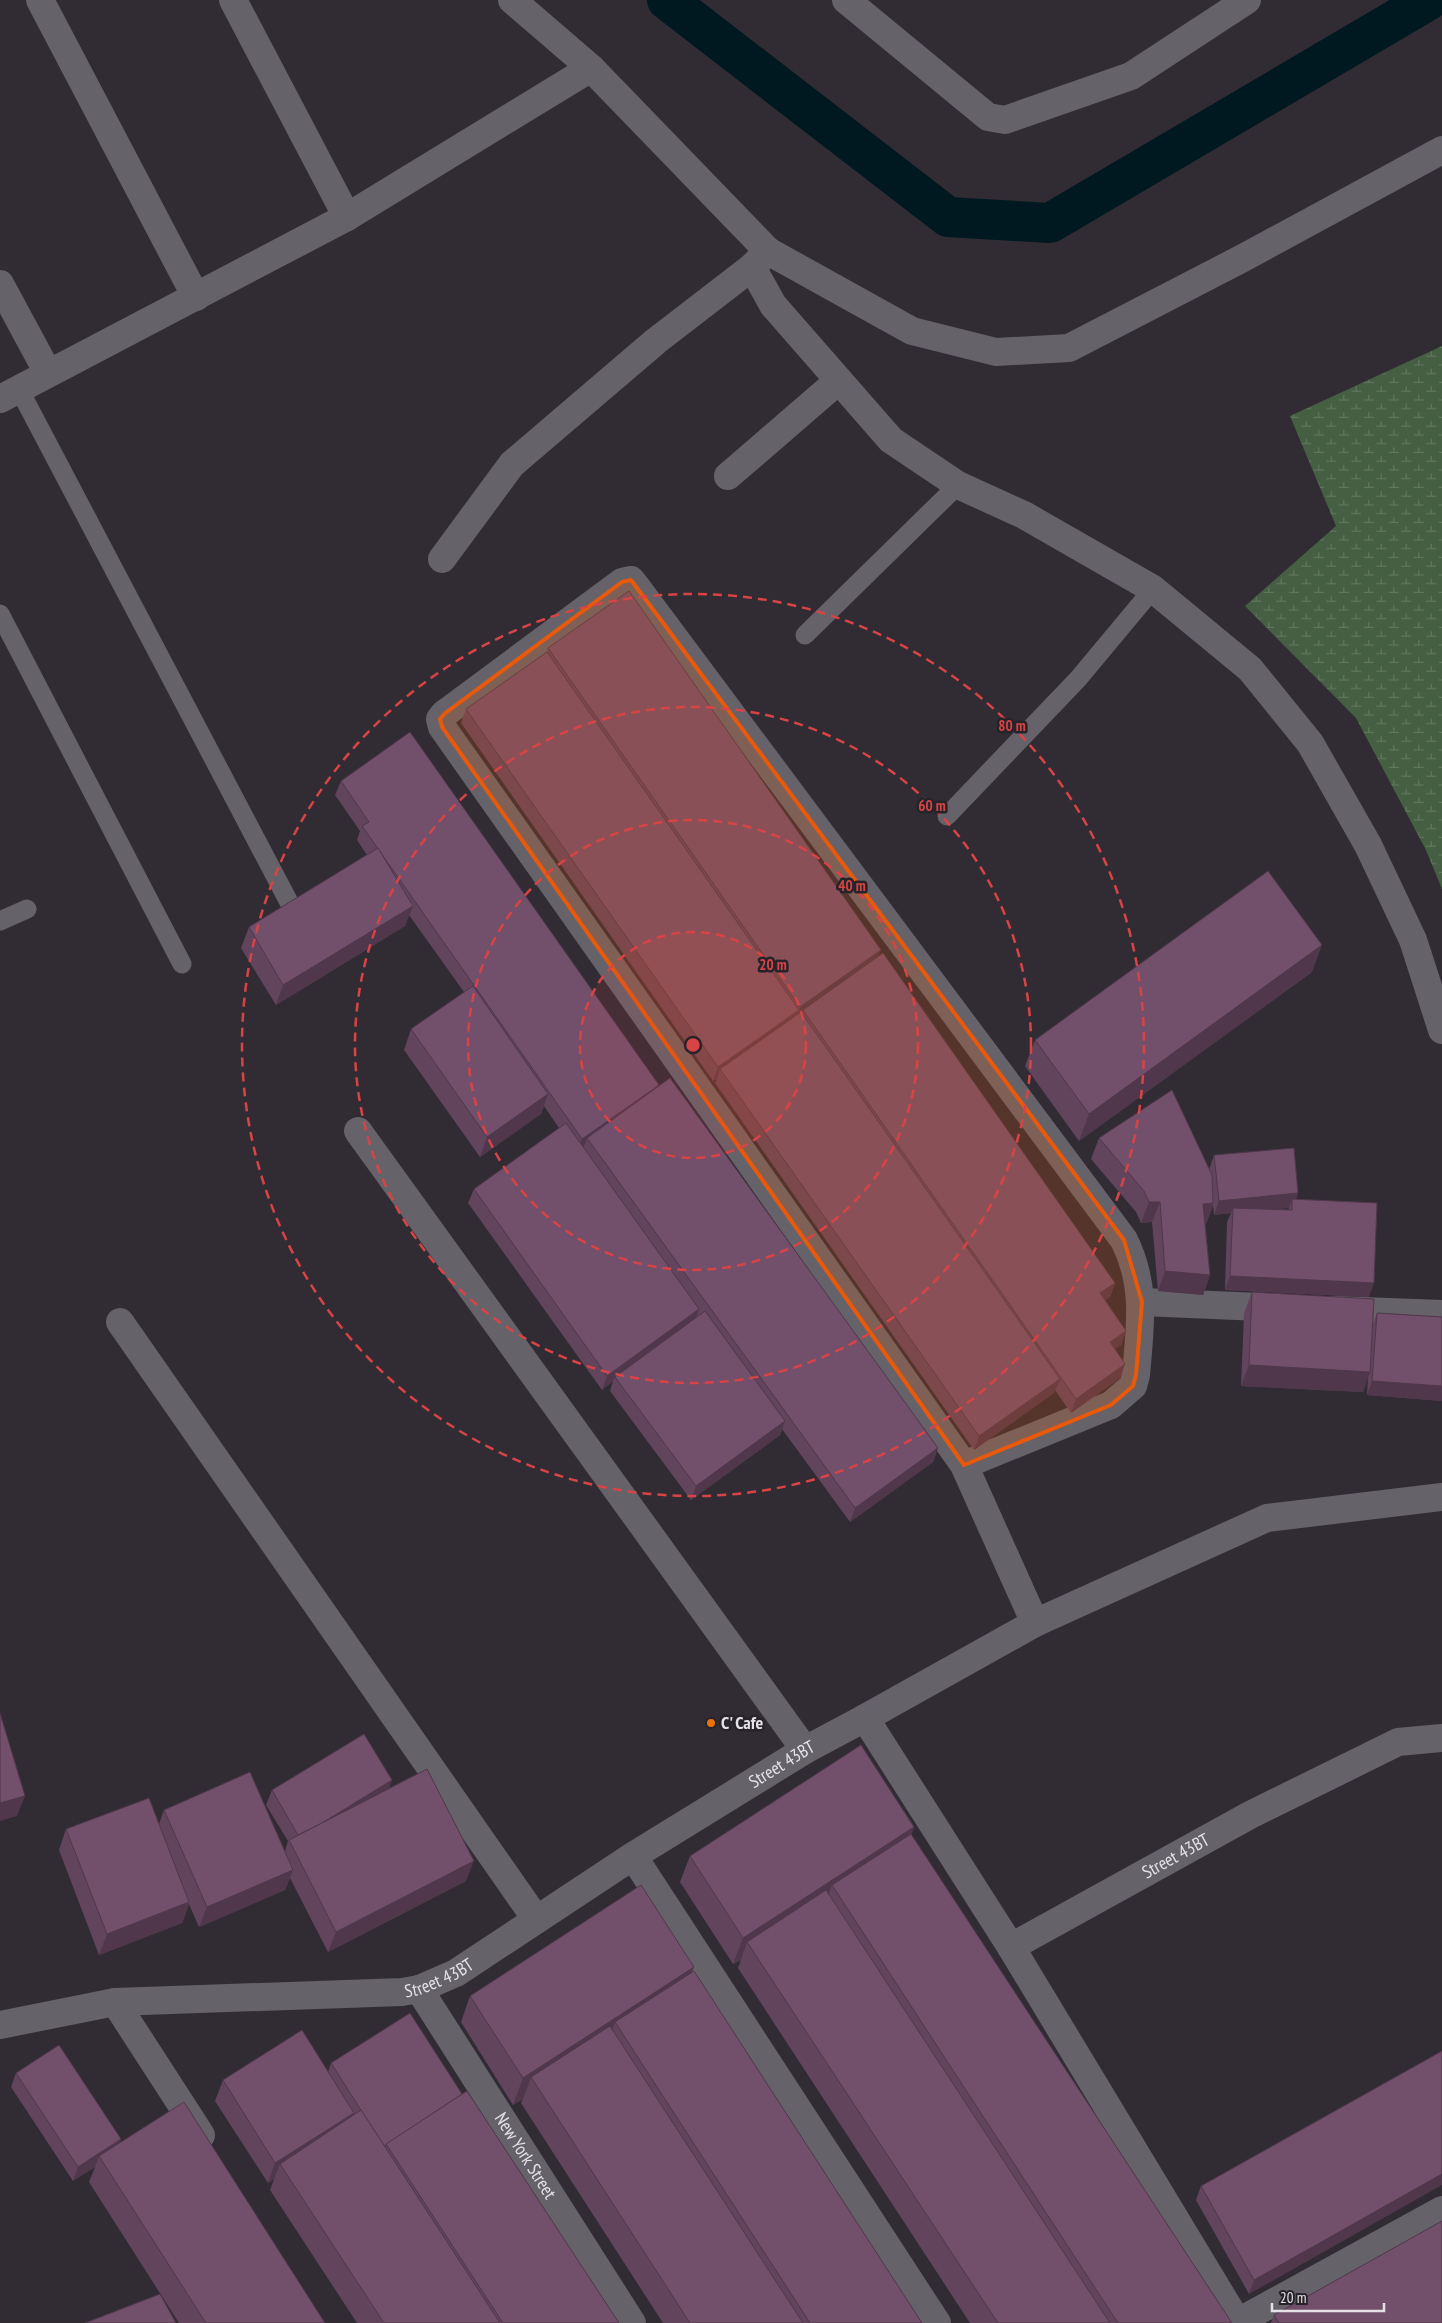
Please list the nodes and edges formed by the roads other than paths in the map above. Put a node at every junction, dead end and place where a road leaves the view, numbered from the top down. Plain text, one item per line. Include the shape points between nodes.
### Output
1 (40, 0) edge
2 (232, 0) edge
3 (512, 0) edge
4 (1247, 0) edge
5 (863, 4) edge
6 (591, 68) junction
7 (1442, 150) edge
8 (347, 216) junction
9 (760, 259) junction
10 (0, 284) edge
11 (196, 298) junction
12 (48, 373) junction
13 (838, 381) junction
14 (9, 394) edge
15 (728, 476) dead end
16 (958, 485) junction
17 (442, 558) dead end
18 (1153, 590) junction
19 (0, 614) edge
20 (805, 635) dead end
21 (947, 816) dead end
22 (291, 906) edge
23 (27, 909) dead end
24 (0, 921) edge
25 (182, 964) dead end
26 (1442, 1030) edge
27 (358, 1131) dead end
28 (1142, 1302) junction
29 (1442, 1314) edge
30 (120, 1322) dead end
31 (964, 1465) junction
32 (1442, 1497) edge
33 (1035, 1623) junction
34 (865, 1718) junction
35 (1442, 1738) edge
36 (805, 1750) junction
37 (633, 1856) junction
38 (536, 1919) junction
39 (1012, 1947) junction
40 (419, 1989) junction
41 (115, 2002) junction
42 (0, 2025) edge
43 (216, 2158) edge
44 (1442, 2210) edge
45 (632, 2323) edge
46 (936, 2323) edge
47 (1238, 2323) edge

1 - 11 street
2 - 8 street
3 - 6 street
4 - 5 street via 1131,76 1005,120 988,117
6 - 8 street
6 - 9 street
7 - 9 street via 1069,348 996,352 912,331
8 - 11 street
9 - 13 street via 772,305
9 - 17 street via 656,341 512,464
10 - 12 street
11 - 12 street
12 - 14 street
13 - 15 street
13 - 16 street via 891,440
14 - 22 lane
16 - 18 street via 1024,515
16 - 20 lane
18 - 21 lane via 1078,679
18 - 26 street via 1250,669 1310,743 1368,845 1413,940
19 - 25 lane
23 - 24 lane
27 - 36 street
28 - 29 street
28 - 31 street via 1136,1375 1133,1386 1123,1396 1110,1406
28 - 31 street via 1131,1254 1124,1240 631,580 622,582 444,714 440,720 442,727
30 - 38 street
31 - 33 street
32 - 33 street, Street 43BT via 1267,1518
33 - 34 street, Street 43BT
34 - 36 street, Street 43BT
34 - 39 street
35 - 39 street, Street 43BT via 1398,1742 1250,1815
36 - 37 street, Street 43BT
37 - 38 street, Street 43BT
37 - 46 street
38 - 40 street, Street 43BT via 456,1973
39 - 47 street
40 - 41 street, Street 43BT
40 - 45 street, New York Street
41 - 42 street, Street 43BT
41 - 43 street
44 - 47 street

